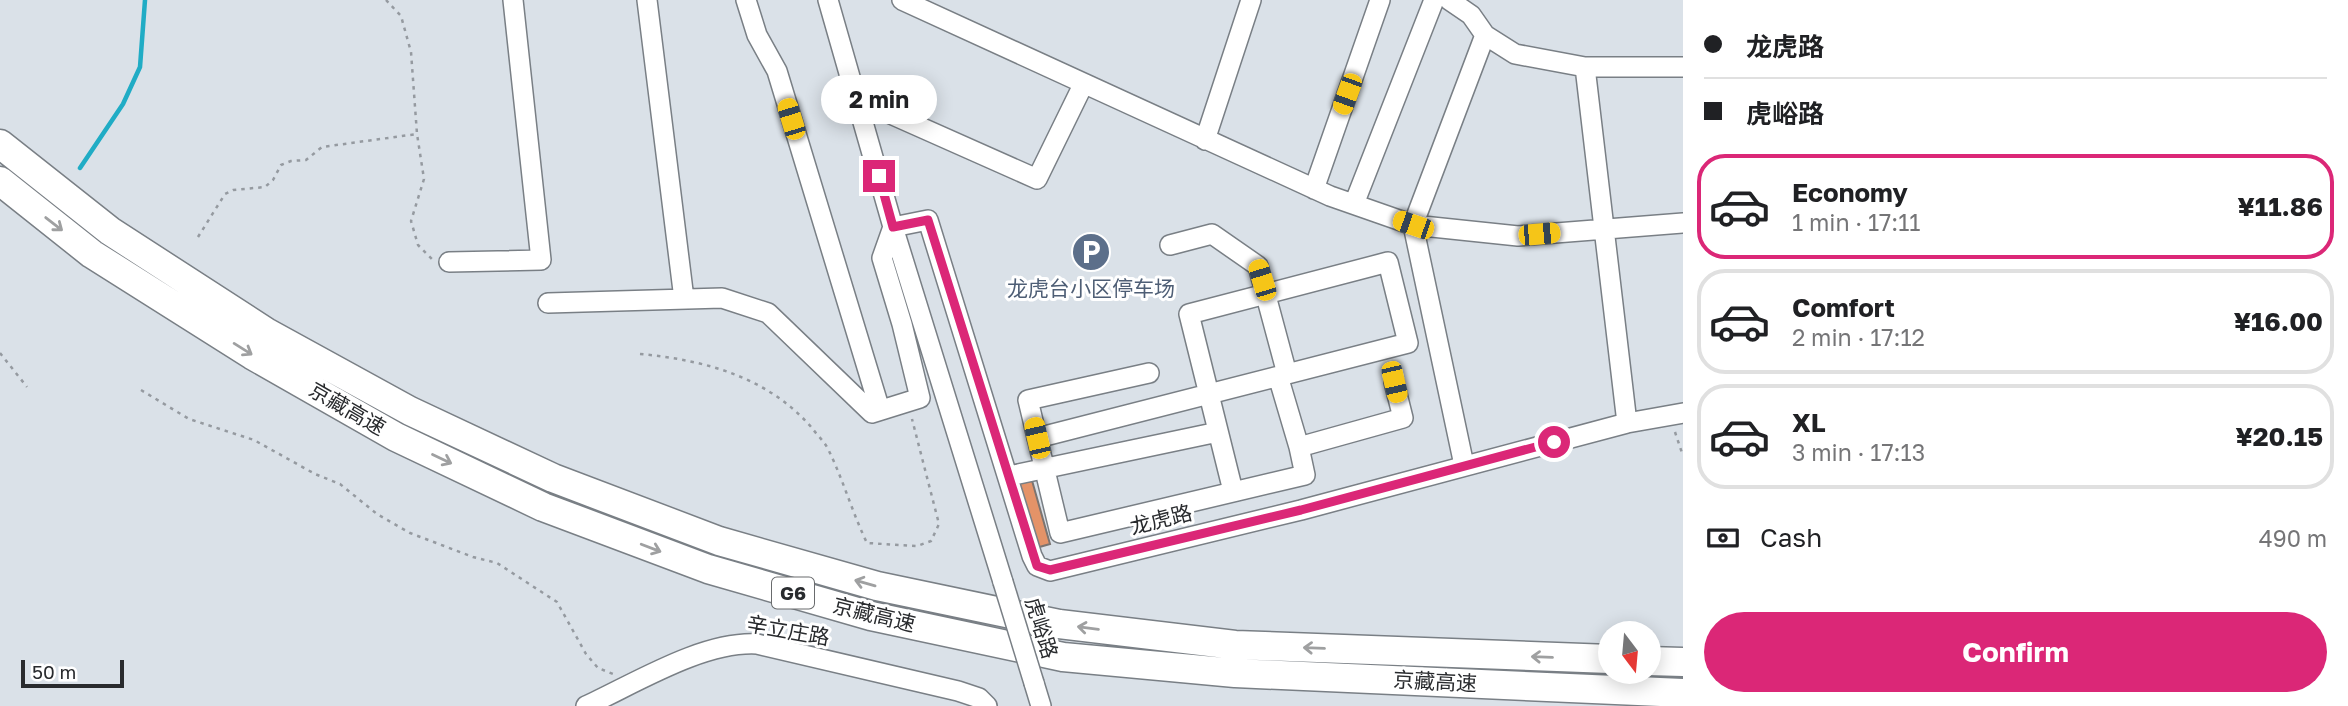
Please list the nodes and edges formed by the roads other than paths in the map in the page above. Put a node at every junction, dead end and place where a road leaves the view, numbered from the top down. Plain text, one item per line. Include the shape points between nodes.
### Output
1 (513, 0) edge
2 (647, 0) edge
3 (746, 0) edge
4 (828, 0) edge
5 (902, 0) edge
6 (1251, 0) edge
7 (1380, 0) edge
8 (1434, 0) edge
9 (1449, 0) edge
10 (1485, 36) junction
11 (1683, 67) edge
12 (1585, 68) junction
13 (1083, 85) junction
14 (857, 99) junction
15 (1205, 140) junction
16 (0, 144) edge
17 (0, 181) edge
18 (1314, 189) junction
19 (1354, 204) junction
20 (1683, 223) edge
21 (1413, 225) junction
22 (893, 227) junction
23 (1604, 229) junction
24 (1170, 245) dead end
25 (449, 262) road end
26 (1266, 294) junction
27 (684, 299) junction
28 (548, 303) dead end
29 (1149, 373) dead end
30 (1283, 375) junction
31 (1394, 382) dead end
32 (1209, 394) junction
33 (880, 411) junction
34 (1676, 414) edge
35 (1627, 423) junction
36 (1218, 432) junction
37 (1037, 438) junction
38 (1299, 447) junction
39 (1464, 466) junction
40 (1045, 469) junction
41 (1009, 476) junction
42 (1233, 491) junction
43 (1598, 659) edge
44 (1661, 661) edge
45 (1683, 662) edge
46 (1683, 693) edge
47 (586, 706) edge
48 (987, 706) edge
49 (1041, 706) edge

1 - 25 street via 541,260
2 - 27 street
3 - 33 street via 776,71
4 - 14 street, 虎峪路
5 - 13 street
6 - 15 street
7 - 18 street
8 - 19 street
9 - 10 street via 1471,15
10 - 12 street via 1515,54
10 - 21 street
11 - 12 street
12 - 23 street
13 - 14 street via 1037,179
13 - 15 street
14 - 22 street, 虎峪路
15 - 18 street
43 -> 16 highway, 京藏高速 / G6 via 1235,645 1059,624 877,586 719,541 553,478 398,405 267,332 110,231
17 -> 46 highway, 京藏高速 / G6 via 103,261 252,355 396,436 543,507 708,569 871,615 1063,657 1235,673
18 - 19 street
19 - 21 street
20 - 23 street
21 - 23 street via 1518,236
21 - 39 street
22 - 33 street via 882,258 920,398
22 - 41 street, 龙虎路 via 928,220
22 - 49 street, 虎峪路, bridge
23 - 35 street
24 - 26 street via 1212,234 1258,266
26 - 30 street
26 - 30 street via 1388,262 1408,342
26 - 32 street via 1189,314
27 - 28 street
27 - 33 street via 722,298 768,313 861,404 872,413
29 - 37 street via 1028,400
30 - 32 street
30 - 38 street
31 - 38 street via 1403,418
32 - 36 street
32 - 37 street
34 - 35 street, 龙虎路
35 - 39 street, 龙虎路
36 - 40 street
36 - 42 street
37 - 40 street
38 - 42 street via 1304,475
39 - 41 street, 龙虎路 via 1050,570 1037,566 1032,556
40 - 41 street
40 - 42 street via 1060,533
44 - 45 highway
47 - 48 street, 辛立庄路 via 715,648 736,643 964,692

